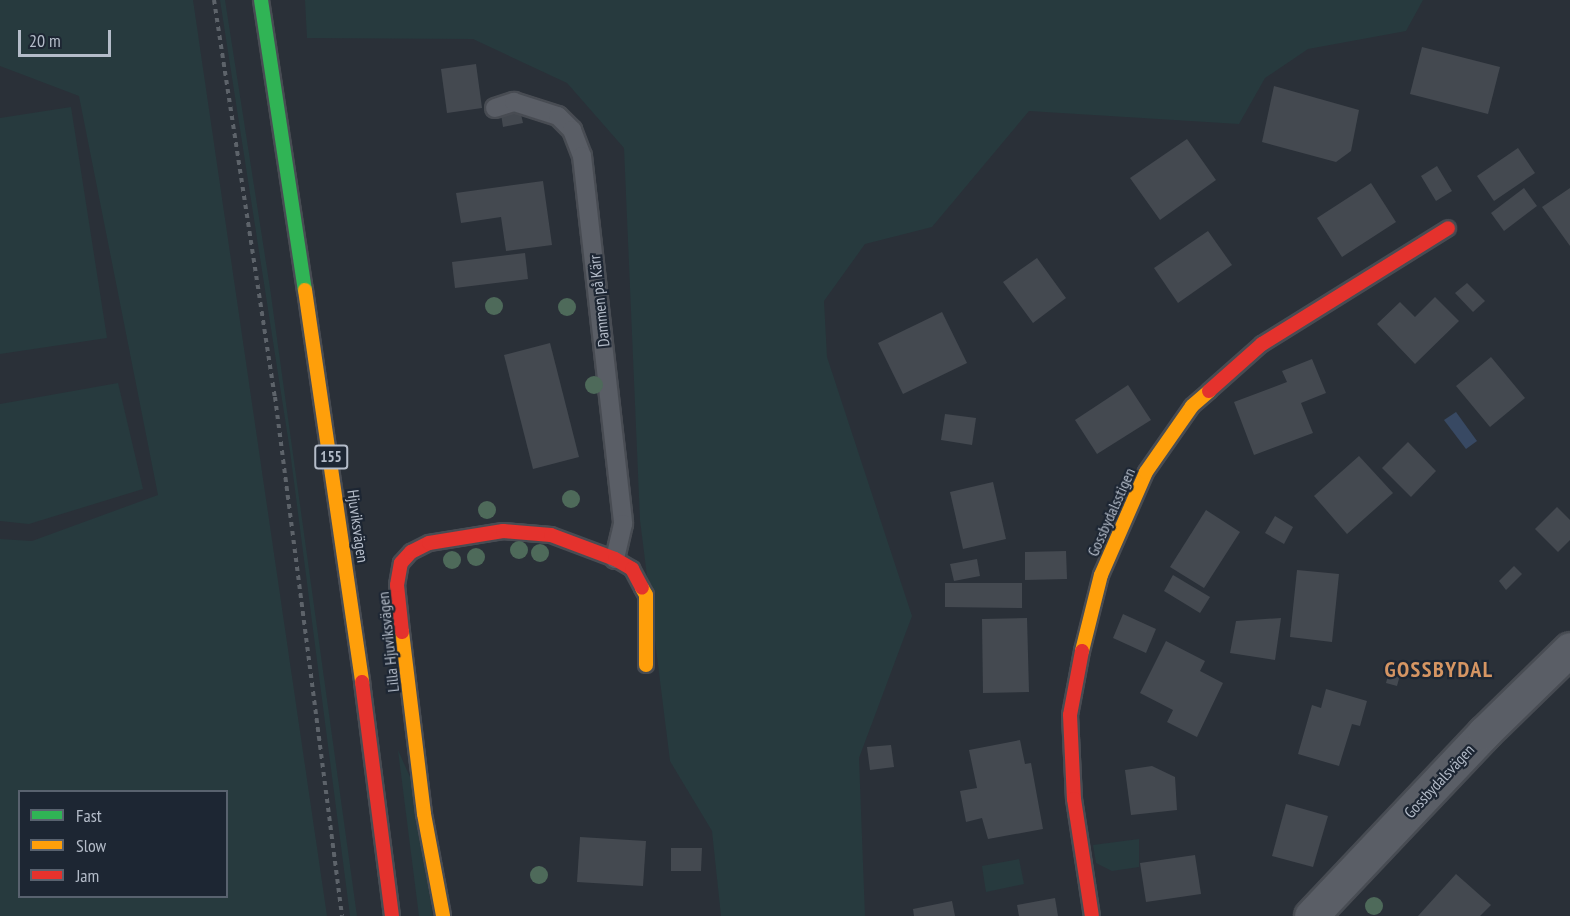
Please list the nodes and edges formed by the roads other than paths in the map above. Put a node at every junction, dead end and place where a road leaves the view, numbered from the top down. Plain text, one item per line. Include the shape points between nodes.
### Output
1 (261, 0) edge
2 (495, 108) dead end
3 (1448, 228) dead end
4 (615, 559) junction
5 (1570, 649) edge
6 (646, 665) dead end
7 (392, 916) edge
8 (443, 916) edge
9 (1092, 916) edge
10 (1311, 916) edge

1 - 7 street, Hjuviksvägen / 155 via 342,533
2 - 4 lane, Dammen på Kärr via 514,102 551,112 572,130 582,156 624,524
3 - 9 street, Gossbydalsstigen via 1262,344 1192,406 1146,472 1101,575 1070,715 1074,799
4 - 6 street, Lilla Hjuviksvägen via 632,569 646,595
4 - 8 street, Lilla Hjuviksvägen via 551,535 503,531 429,543 411,552 401,563 397,585 424,814
5 - 10 street, Gossbydalsvägen via 1484,733

